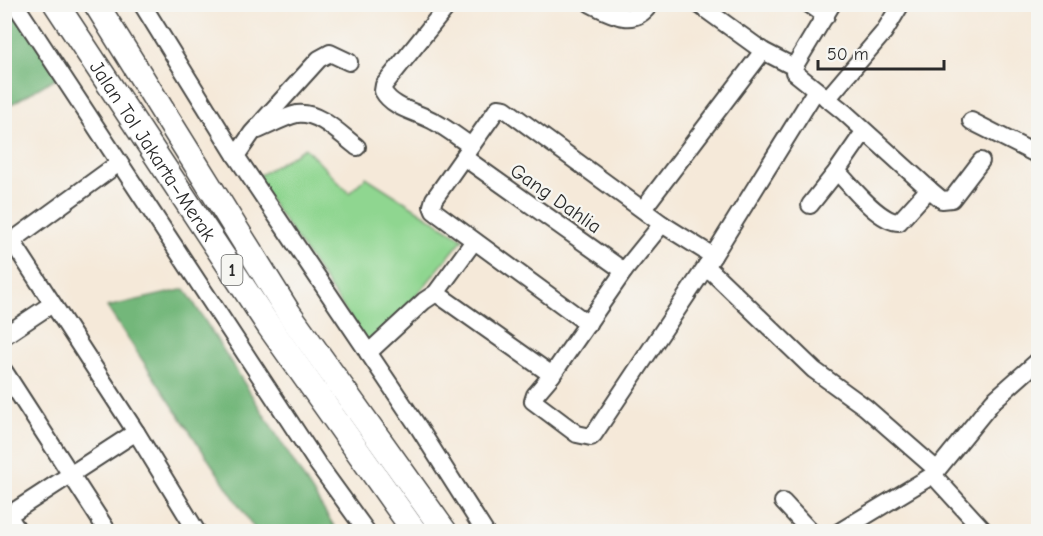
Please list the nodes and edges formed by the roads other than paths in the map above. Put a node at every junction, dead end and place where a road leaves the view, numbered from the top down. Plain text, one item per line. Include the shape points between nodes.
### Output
1 (15, 4) edge
2 (56, 4) edge
3 (96, 4) edge
4 (142, 4) edge
5 (591, 4) edge
6 (650, 4) edge
7 (698, 4) edge
8 (809, 4) edge
9 (901, 4) edge
10 (445, 9) dead end
11 (829, 10) edge
12 (763, 51) junction
13 (349, 62) dead end
14 (794, 67) junction
15 (821, 94) junction
16 (970, 121) dead end
17 (864, 132) junction
18 (252, 133) junction
19 (357, 147) dead end
20 (468, 152) junction
21 (1038, 155) edge
22 (236, 156) junction
23 (981, 161) dead end
24 (119, 163) junction
25 (837, 171) junction
26 (929, 189) junction
27 (810, 205) dead end
28 (644, 208) junction
29 (662, 224) junction
30 (474, 242) junction
31 (8, 243) edge
32 (710, 261) junction
33 (624, 271) junction
34 (436, 293) junction
35 (52, 304) junction
36 (588, 324) junction
37 (4, 336) edge
38 (368, 353) junction
39 (1038, 361) edge
40 (4, 370) edge
41 (552, 375) junction
42 (136, 432) junction
43 (935, 472) junction
44 (71, 474) junction
45 (783, 502) dead end
46 (6, 514) edge
47 (19, 531) edge
48 (108, 531) edge
49 (197, 531) edge
50 (367, 531) edge
51 (415, 531) edge
52 (445, 531) edge
53 (485, 531) edge
54 (811, 531) edge
55 (839, 531) edge
56 (985, 531) edge

1 - 24 street
2 - 51 highway, Jalan Tol Jakarta–Merak / 1 via 269,326
3 - 52 highway, Jalan Tol Jakarta–Merak / 1 via 288,312
4 - 22 street
5 - 6 street via 629,19
7 - 12 street
8 - 11 street
9 - 15 street via 884,32
10 - 20 street, Gang Dahlia via 383,91 401,107 435,122
11 - 14 street
12 - 14 street
12 - 28 street
13 - 18 street via 336,54 325,55
14 - 15 street via 794,72
15 - 17 street
15 - 32 street
16 - 21 street
17 - 25 street
17 - 26 street
18 - 19 street via 295,115 308,114
18 - 22 street
20 - 28 street via 494,111 501,108
20 - 30 street via 432,206
20 - 33 street, Gang Dahlia
22 - 38 street
23 - 26 street via 952,199 942,200
24 - 31 street
24 - 50 street via 317,463
25 - 26 street via 861,197 894,222 899,222
25 - 27 street
28 - 29 street
29 - 32 street
29 - 33 street
30 - 34 street
30 - 36 street
31 - 35 street
32 - 41 street via 591,437 577,434 533,401
32 - 43 street via 814,370 866,407
33 - 36 street
34 - 38 street
34 - 41 street
35 - 37 street
35 - 42 street
36 - 41 street
38 - 53 street
39 - 43 street via 993,401
40 - 44 street
42 - 44 street
42 - 49 street
43 - 55 street
43 - 56 street
44 - 46 street
44 - 48 street
45 - 54 street
46 - 47 street

